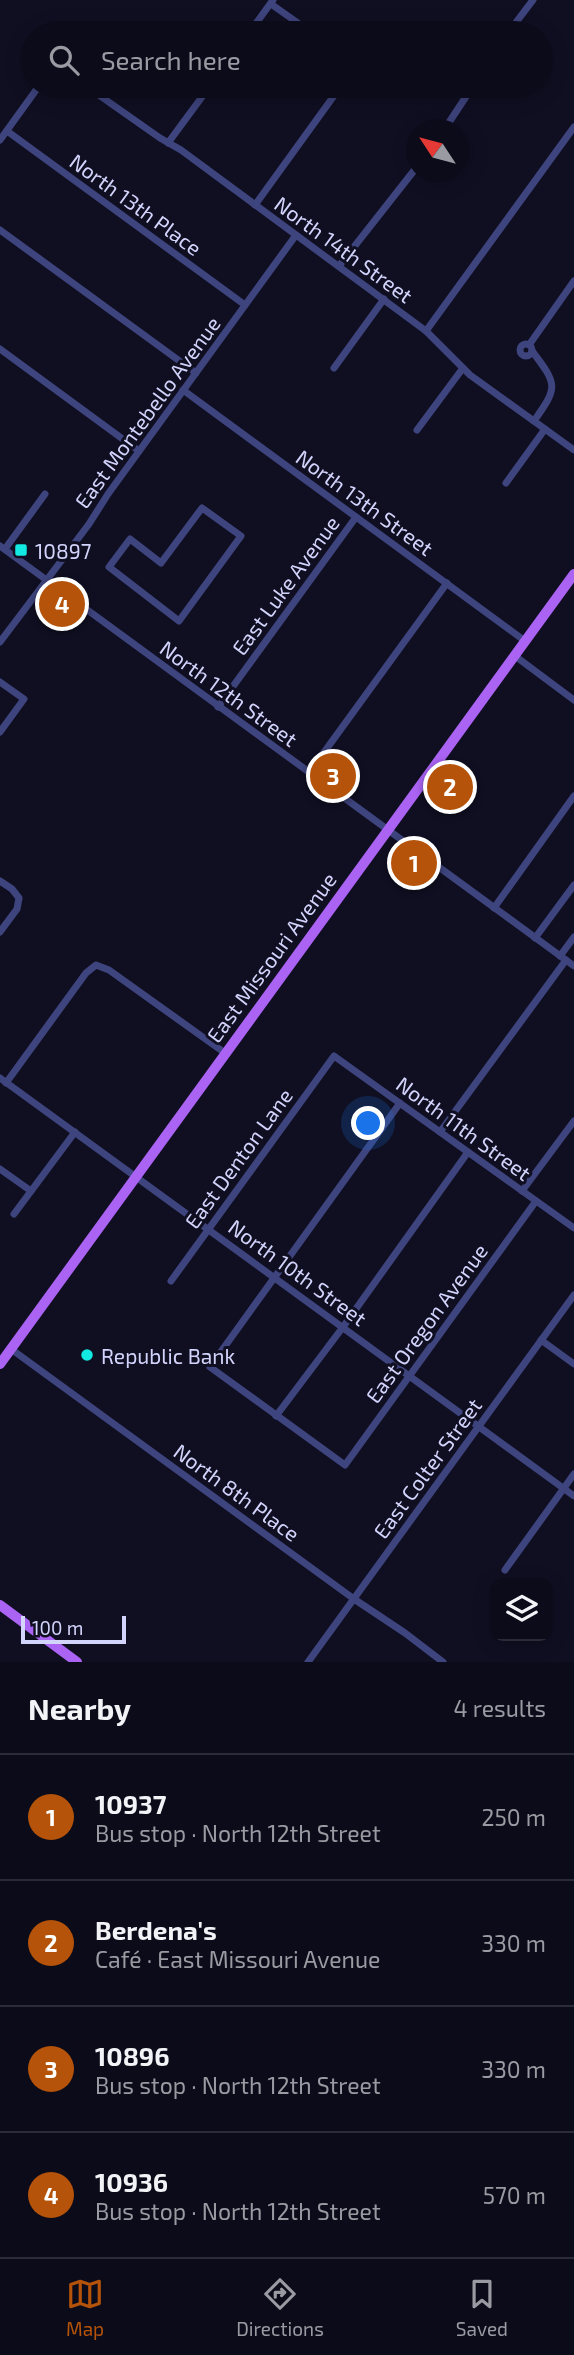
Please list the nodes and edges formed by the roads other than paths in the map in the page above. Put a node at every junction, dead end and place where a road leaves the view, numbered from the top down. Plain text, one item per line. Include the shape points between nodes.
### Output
1 (533, 0) edge
2 (272, 2) edge
3 (258, 21) edge
4 (297, 21) edge
5 (517, 21) edge
6 (30, 98) edge
7 (103, 98) edge
8 (201, 98) edge
9 (332, 98) edge
10 (465, 98) edge
11 (451, 119) edge
12 (574, 127) edge
13 (7, 131) junction
14 (0, 141) edge
15 (168, 143) junction
16 (406, 181) edge
17 (255, 205) junction
18 (0, 230) edge
19 (296, 235) junction
20 (339, 267) junction
21 (574, 281) edge
22 (384, 299) junction
23 (245, 305) junction
24 (426, 331) junction
25 (0, 349) edge
26 (334, 368) dead end
27 (463, 368) junction
28 (196, 373) junction
29 (183, 390) junction
30 (534, 421) junction
31 (545, 429) junction
32 (417, 430) dead end
33 (574, 450) edge
34 (139, 451) junction
35 (506, 483) dead end
36 (45, 494) dead end
37 (356, 517) junction
38 (2, 548) edge
39 (574, 574) edge
40 (46, 581) junction
41 (447, 583) junction
42 (180, 621) joint
43 (525, 641) junction
44 (0, 642) edge
45 (514, 656) junction
46 (0, 682) edge
47 (574, 700) edge
48 (218, 707) junction
49 (0, 732) edge
50 (309, 773) junction
51 (574, 796) edge
52 (388, 830) junction
53 (0, 881) edge
54 (574, 885) edge
55 (494, 908) junction
56 (0, 932) edge
57 (574, 937) edge
58 (535, 938) junction
59 (563, 958) junction
60 (574, 966) edge
61 (225, 1053) junction
62 (334, 1056) joint
63 (3, 1081) edge
64 (400, 1103) junction
65 (574, 1121) edge
66 (75, 1132) junction
67 (440, 1132) junction
68 (468, 1152) junction
69 (0, 1168) edge
70 (136, 1176) junction
71 (31, 1191) junction
72 (522, 1191) junction
73 (536, 1201) junction
74 (14, 1214) dead end
75 (208, 1228) junction
76 (574, 1228) edge
77 (275, 1278) junction
78 (171, 1280) dead end
79 (574, 1294) edge
80 (343, 1327) junction
81 (541, 1340) junction
82 (11, 1349) junction
83 (0, 1364) edge
84 (574, 1364) edge
85 (410, 1375) junction
86 (276, 1416) junction
87 (479, 1425) junction
88 (574, 1474) edge
89 (564, 1488) junction
90 (574, 1496) edge
91 (505, 1570) dead end
92 (354, 1599) junction
93 (0, 1605) edge
94 (77, 1662) edge
95 (308, 1662) edge
96 (443, 1662) edge

1 - 5 street
2 - 3 street
2 - 4 street
6 - 13 street
7 - 15 street, North 14th Street
8 - 15 street
9 - 17 street
10 - 11 street
12 - 24 street
13 - 14 street
13 - 23 street, North 13th Place
15 - 17 street, North 14th Street
16 - 20 street
17 - 19 street, North 14th Street
18 - 28 street
19 - 20 street, North 14th Street
19 - 23 street, East Montebello Avenue
20 - 22 street, North 14th Street
21 - 30 street via 531,348 553,387
22 - 24 street, North 14th Street
22 - 26 street
23 - 28 street, East Montebello Avenue
24 - 27 street, North 14th Street
25 - 34 street
27 - 30 street, North 14th Street
27 - 32 street
28 - 29 street, East Montebello Avenue
29 - 34 street, East Montebello Avenue
29 - 37 street, North 13th Street
30 - 31 street, North 14th Street
31 - 33 street, North 14th Street
31 - 35 street
34 - 40 street, East Montebello Avenue
36 - 38 street
37 - 41 street, North 13th Street
37 - 48 street, East Luke Avenue
38 - 40 street, North 12th Street
39 - 43 main road, East Missouri Avenue
40 - 44 street, East Montebello Avenue
40 - 48 street, North 12th Street
41 - 43 street, North 13th Street
41 - 50 street
42 - 42 street via 241,536 202,508 162,563 130,539 109,567
43 - 45 main road, East Missouri Avenue
45 - 47 street
45 - 52 main road, East Missouri Avenue
46 - 49 street via 24,699
48 - 50 street, North 12th Street
50 - 52 street, North 12th Street
51 - 55 street
52 - 55 street, North 12th Street
52 - 61 main road, East Missouri Avenue
53 - 56 street via 19,898 17,909
54 - 58 street
55 - 58 street, North 12th Street
57 - 59 street
58 - 59 street, North 12th Street
59 - 60 street, North 12th Street
59 - 67 street
61 - 63 street via 96,965
61 - 70 main road, East Missouri Avenue
62 - 64 street, North 11th Street
62 - 75 street, East Denton Lane
63 - 66 street, North 10th Street
64 - 67 street, North 11th Street
64 - 77 street
65 - 72 street
66 - 70 street, North 10th Street
66 - 71 street
67 - 68 street, North 11th Street
68 - 72 street, North 11th Street
68 - 80 street
69 - 71 street
70 - 75 street, North 10th Street
70 - 82 main road, East Missouri Avenue
71 - 74 street
72 - 73 street, North 11th Street
73 - 76 street, North 11th Street
73 - 85 street, East Oregon Avenue
75 - 77 street, North 10th Street
75 - 78 street, East Denton Lane
77 - 80 street, North 10th Street
77 - 86 street via 210,1367
79 - 81 street, East Colter Street
80 - 85 street, North 10th Street
80 - 86 street
81 - 84 street
81 - 87 street, East Colter Street
82 - 83 main road, East Missouri Avenue
82 - 92 street, North 8th Place
85 - 86 street, East Oregon Avenue via 345,1465
85 - 87 street, North 10th Street
87 - 89 street, North 10th Street
87 - 92 street, East Colter Street
88 - 89 street
89 - 90 street, North 10th Street
89 - 91 street
92 - 95 street, East Colter Street
92 - 96 street, North 8th Place
93 - 94 main road

